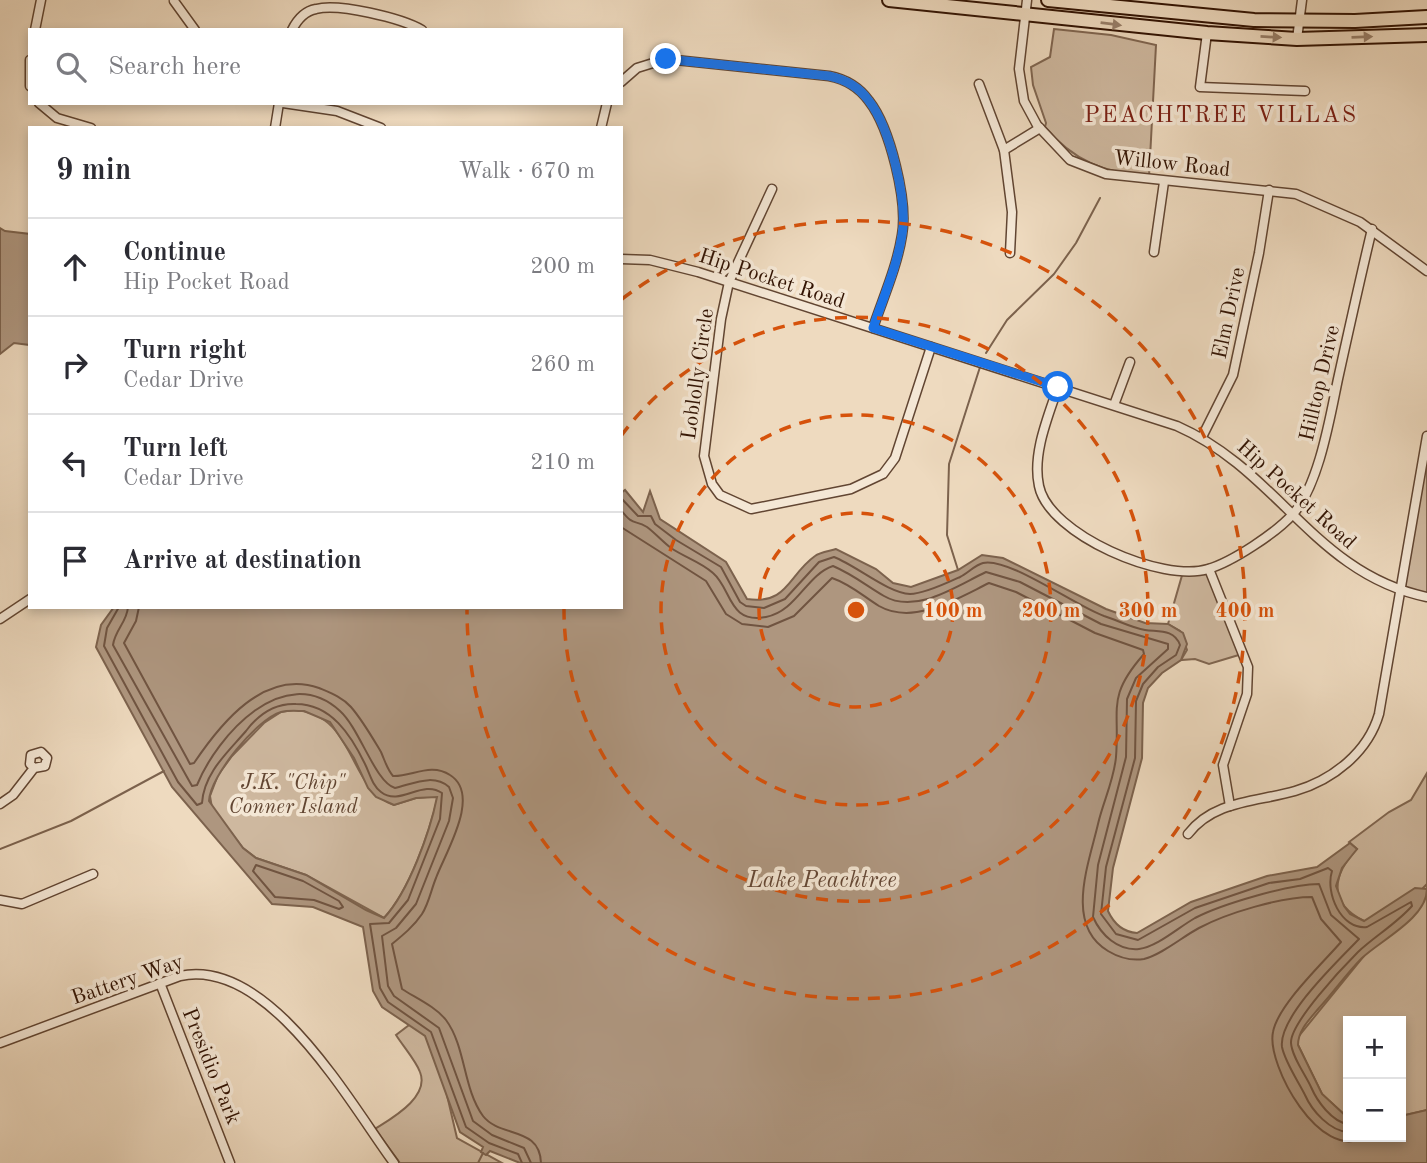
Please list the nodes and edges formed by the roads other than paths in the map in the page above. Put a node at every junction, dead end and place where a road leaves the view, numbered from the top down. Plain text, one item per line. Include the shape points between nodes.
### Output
1 (41, 0) edge
2 (889, 0) edge
3 (1027, 0) edge
4 (1048, 0) edge
5 (1302, 0) edge
6 (174, 1) edge
7 (1025, 14) junction
8 (1299, 16) junction
9 (1427, 17) edge
10 (35, 28) edge
11 (194, 28) edge
12 (294, 28) edge
13 (417, 28) edge
14 (1207, 33) junction
15 (1427, 35) edge
16 (1297, 38) junction
17 (623, 81) edge
18 (979, 84) dead end
19 (1305, 91) dead end
20 (41, 105) edge
21 (281, 105) edge
22 (295, 105) edge
23 (607, 105) edge
24 (83, 126) edge
25 (275, 126) edge
26 (376, 126) edge
27 (601, 126) edge
28 (1040, 128) junction
29 (1004, 150) junction
30 (1164, 181) junction
31 (772, 189) dead end
32 (1269, 190) junction
33 (1372, 229) junction
34 (1154, 252) dead end
35 (1010, 253) dead end
36 (623, 259) edge
37 (1427, 271) edge
38 (729, 282) junction
39 (873, 328) junction
40 (931, 347) junction
41 (1130, 362) dead end
42 (1058, 387) junction
43 (1114, 405) junction
44 (1427, 436) edge
45 (1202, 437) junction
46 (1293, 514) junction
47 (1209, 569) junction
48 (1399, 591) junction
49 (1427, 597) edge
50 (28, 600) edge
51 (0, 619) edge
52 (34, 768) dead end
53 (0, 804) edge
54 (1230, 806) junction
55 (1188, 834) dead end
56 (93, 874) dead end
57 (0, 900) edge
58 (160, 983) junction
59 (0, 1043) edge
60 (230, 1163) edge
61 (394, 1163) edge

1 - 10 street
2 - 7 main road
3 - 7 street, Willow Road
4 - 8 main road via 1254,20
5 - 8 street
6 - 11 street
7 -> 14 main road
7 - 28 street, Willow Road via 1021,88
8 - 9 main road
8 - 16 street
12 - 13 street via 306,13 322,8 384,15
14 -> 16 main road
14 - 19 street via 1200,87
16 -> 15 main road
17 - 39 street via 646,64 677,59 829,76 862,92 884,131 902,203 902,235
18 - 29 street
20 - 24 street via 57,118
21 - 25 street
22 - 26 street via 337,111
23 - 27 street
28 - 29 street
28 - 30 street, Willow Road via 1070,160 1088,169
29 - 35 street via 1012,212
30 - 32 street, Willow Road
30 - 34 street
31 - 38 street, Loblolly Circle
32 - 33 street, Willow Road via 1320,202
32 - 45 street, Elm Drive via 1233,375
33 - 37 street, Willow Road
33 - 46 street, Hilltop Drive via 1322,449
36 - 38 street, Hip Pocket Road via 675,265
38 - 39 street, Hip Pocket Road
38 - 40 street, Loblolly Circle via 704,456 720,495 751,509 851,489 883,474 900,443
39 - 40 street, Hip Pocket Road
40 - 42 street, Hip Pocket Road
41 - 43 street
42 - 43 street, Hip Pocket Road
42 - 47 street, Hilltop Drive via 1042,440 1038,473 1042,495 1057,518 1088,538 1156,568
43 - 45 street, Hip Pocket Road
44 - 48 street
45 - 46 street, Hip Pocket Road via 1237,460
46 - 47 street, Hilltop Drive via 1254,545
46 - 48 street, Hip Pocket Road via 1338,557
47 - 54 street via 1248,667 1247,694 1223,765
48 - 49 street, Hip Pocket Road
48 - 54 street via 1378,714 1366,743 1314,783
50 - 51 street
52 - 53 street
54 - 55 street via 1197,823
56 - 57 street via 22,904
58 - 59 street, Battery Way
58 - 60 street, Presidio Park
58 - 61 street, Battery Way via 192,974 216,976 282,1016 310,1046

